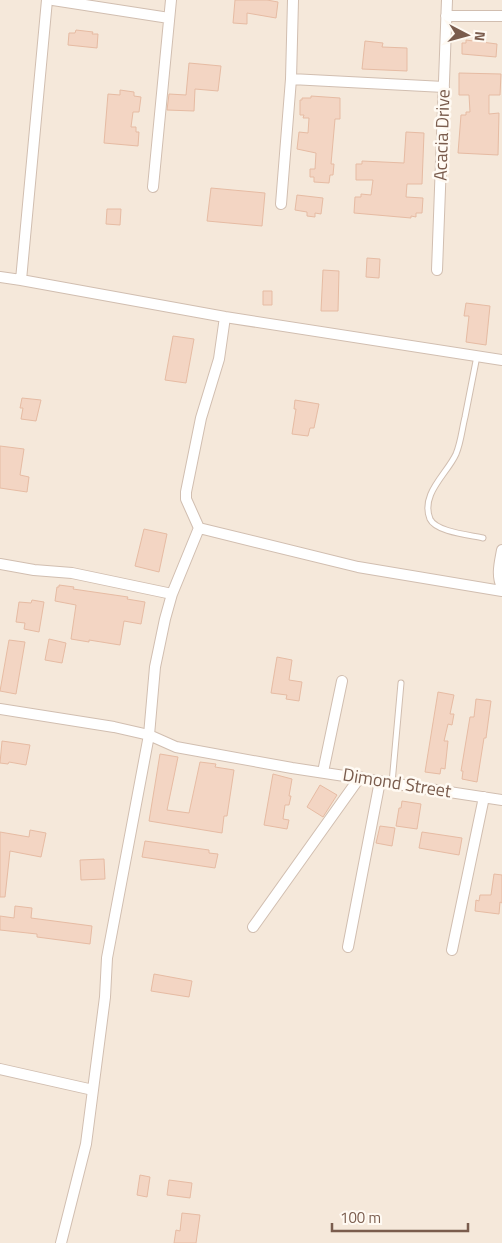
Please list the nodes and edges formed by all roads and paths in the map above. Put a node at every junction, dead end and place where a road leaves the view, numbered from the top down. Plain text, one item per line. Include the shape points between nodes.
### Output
1 (46, 0) edge
2 (53, 0) edge
3 (171, 0) edge
4 (293, 0) edge
5 (447, 0) edge
6 (446, 16) junction
7 (502, 16) edge
8 (169, 18) junction
9 (291, 79) junction
10 (444, 87) junction
11 (152, 188) dead end
12 (281, 204) dead end
13 (437, 270) dead end
14 (0, 277) edge
15 (21, 280) junction
16 (226, 317) junction
17 (477, 356) junction
18 (502, 360) edge
19 (199, 528) junction
20 (483, 538) dead end
21 (502, 550) edge
22 (0, 564) edge
23 (502, 587) edge
24 (502, 591) edge
25 (172, 594) junction
26 (342, 681) dead end
27 (401, 683) dead end
28 (0, 708) edge
29 (148, 735) junction
30 (323, 772) junction
31 (360, 777) junction
32 (380, 781) junction
33 (392, 783) junction
34 (484, 797) junction
35 (502, 800) edge
36 (253, 927) dead end
37 (348, 947) dead end
38 (452, 950) dead end
39 (0, 1069) edge
40 (93, 1090) junction
41 (61, 1243) edge

1 - 15 street
2 - 8 street
3 - 8 street
4 - 9 street
5 - 6 street, Acacia Drive
6 - 7 street
6 - 10 street, Acacia Drive
8 - 11 street
9 - 10 street
9 - 12 street
10 - 13 street, Acacia Drive
14 - 15 street
15 - 16 street
16 - 17 street
16 - 19 street via 219,359 201,418 186,492 186,500
17 - 18 street
17 - 20 lane via 460,443 435,484 429,509 430,520 440,529
19 - 24 street via 358,567
19 - 25 street
21 - 23 street via 498,571
22 - 25 street via 72,573
25 - 29 street via 158,651
26 - 30 street
27 - 33 lane
28 - 29 street
29 - 30 street, Dimond Street via 176,747
29 - 40 street via 107,958
30 - 31 street, Dimond Street
31 - 32 street, Dimond Street
31 - 36 street
32 - 33 street, Dimond Street
32 - 37 street
33 - 34 street, Dimond Street
34 - 35 street, Dimond Street
34 - 38 street
39 - 40 street
40 - 41 street via 86,1144

